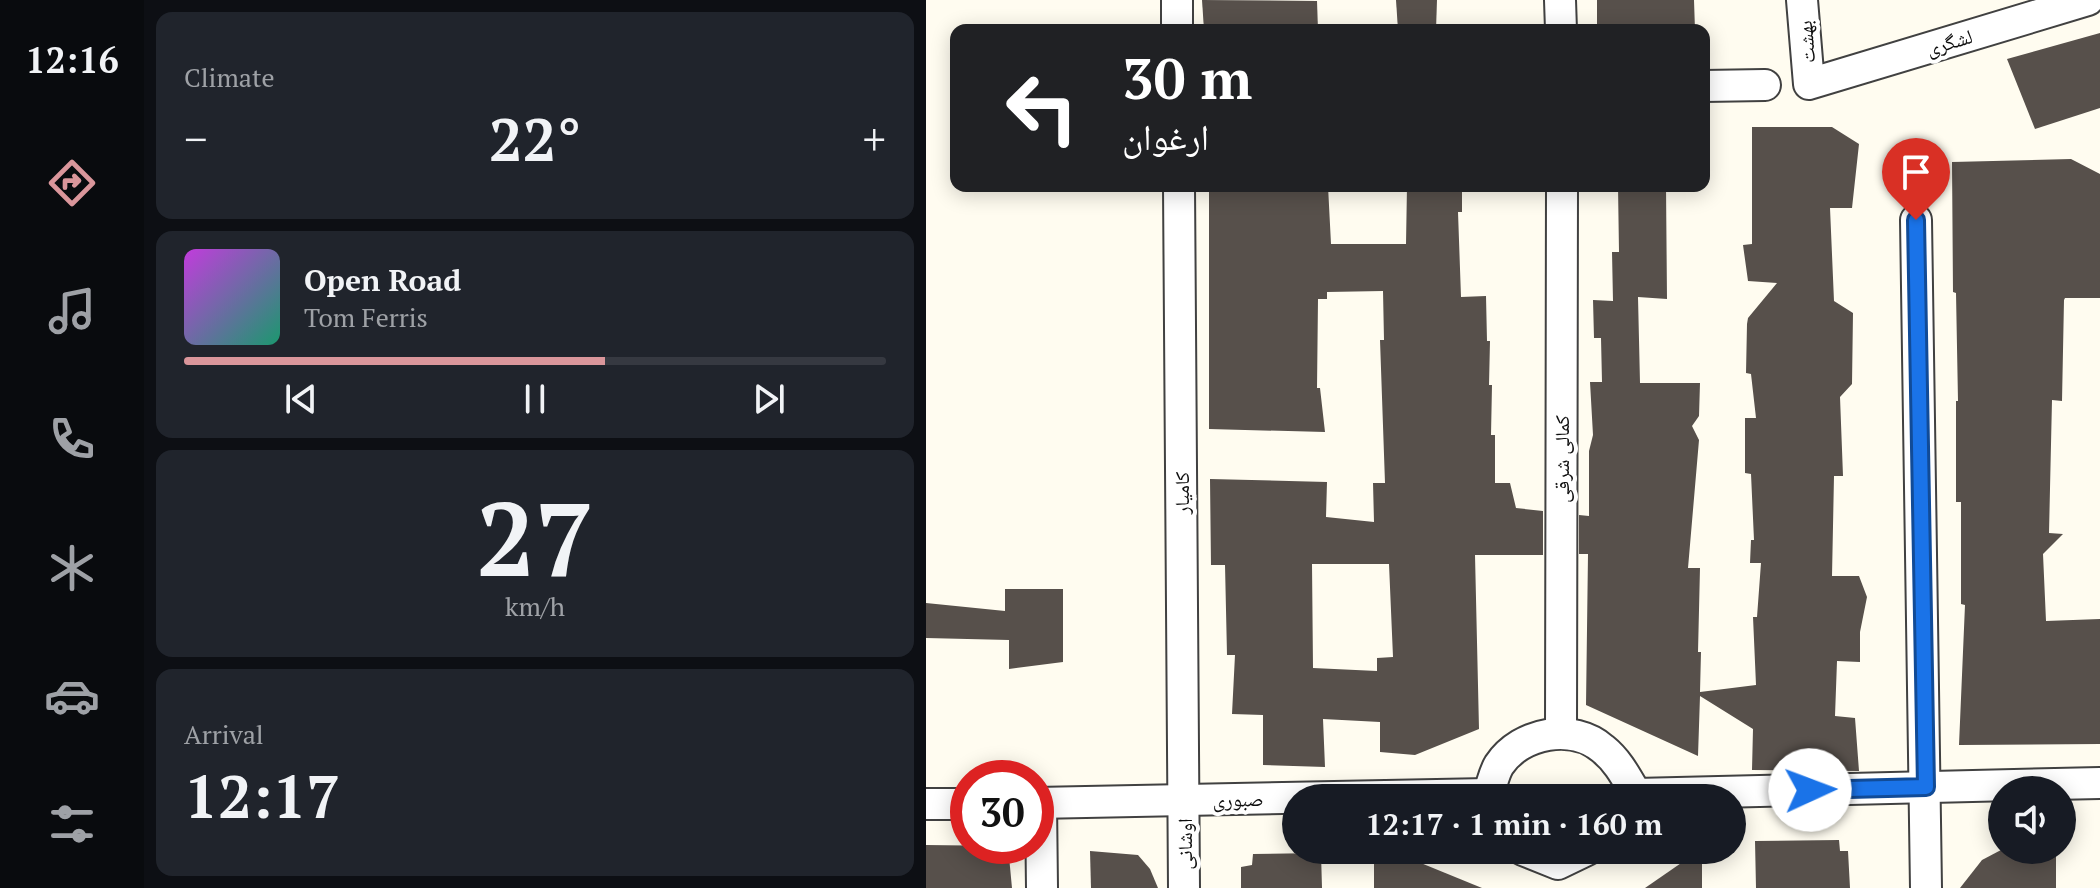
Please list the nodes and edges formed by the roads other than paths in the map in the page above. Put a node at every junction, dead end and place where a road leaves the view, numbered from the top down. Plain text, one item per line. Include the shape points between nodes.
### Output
1 (1177, 0) edge
2 (1560, 0) edge
3 (1802, 0) edge
4 (2088, 0) edge
5 (1177, 24) edge
6 (1561, 24) edge
7 (1809, 84) joint
8 (1765, 85) dead end
9 (1710, 86) edge
10 (1179, 192) edge
11 (1562, 192) edge
12 (1916, 220) dead end
13 (1561, 733) junction
14 (2100, 783) edge
15 (1493, 784) edge
16 (1628, 784) edge
17 (1926, 787) junction
18 (1746, 793) edge
19 (1282, 799) edge
20 (1184, 800) junction
21 (1054, 803) edge
22 (926, 804) edge
23 (950, 804) edge
24 (1041, 864) edge
25 (1542, 864) edge
26 (1558, 876) edge
27 (1042, 888) edge
28 (1184, 888) edge
29 (1926, 888) edge

1 - 5 street
2 - 6 street
3 - 7 street, بهشت
4 - 7 street, لشگری
8 - 9 street
10 - 20 street, کامیار
11 - 13 street, کمالی شرقی
12 - 17 street
13 - 15 street via 1516,747 1498,766
13 - 16 street via 1601,746
14 - 17 street
17 - 18 street
17 - 29 street
19 - 20 street, صبوری
20 - 21 street, صبوری
20 - 28 street, اوشانی
22 - 23 street
24 - 27 street
25 - 26 street

